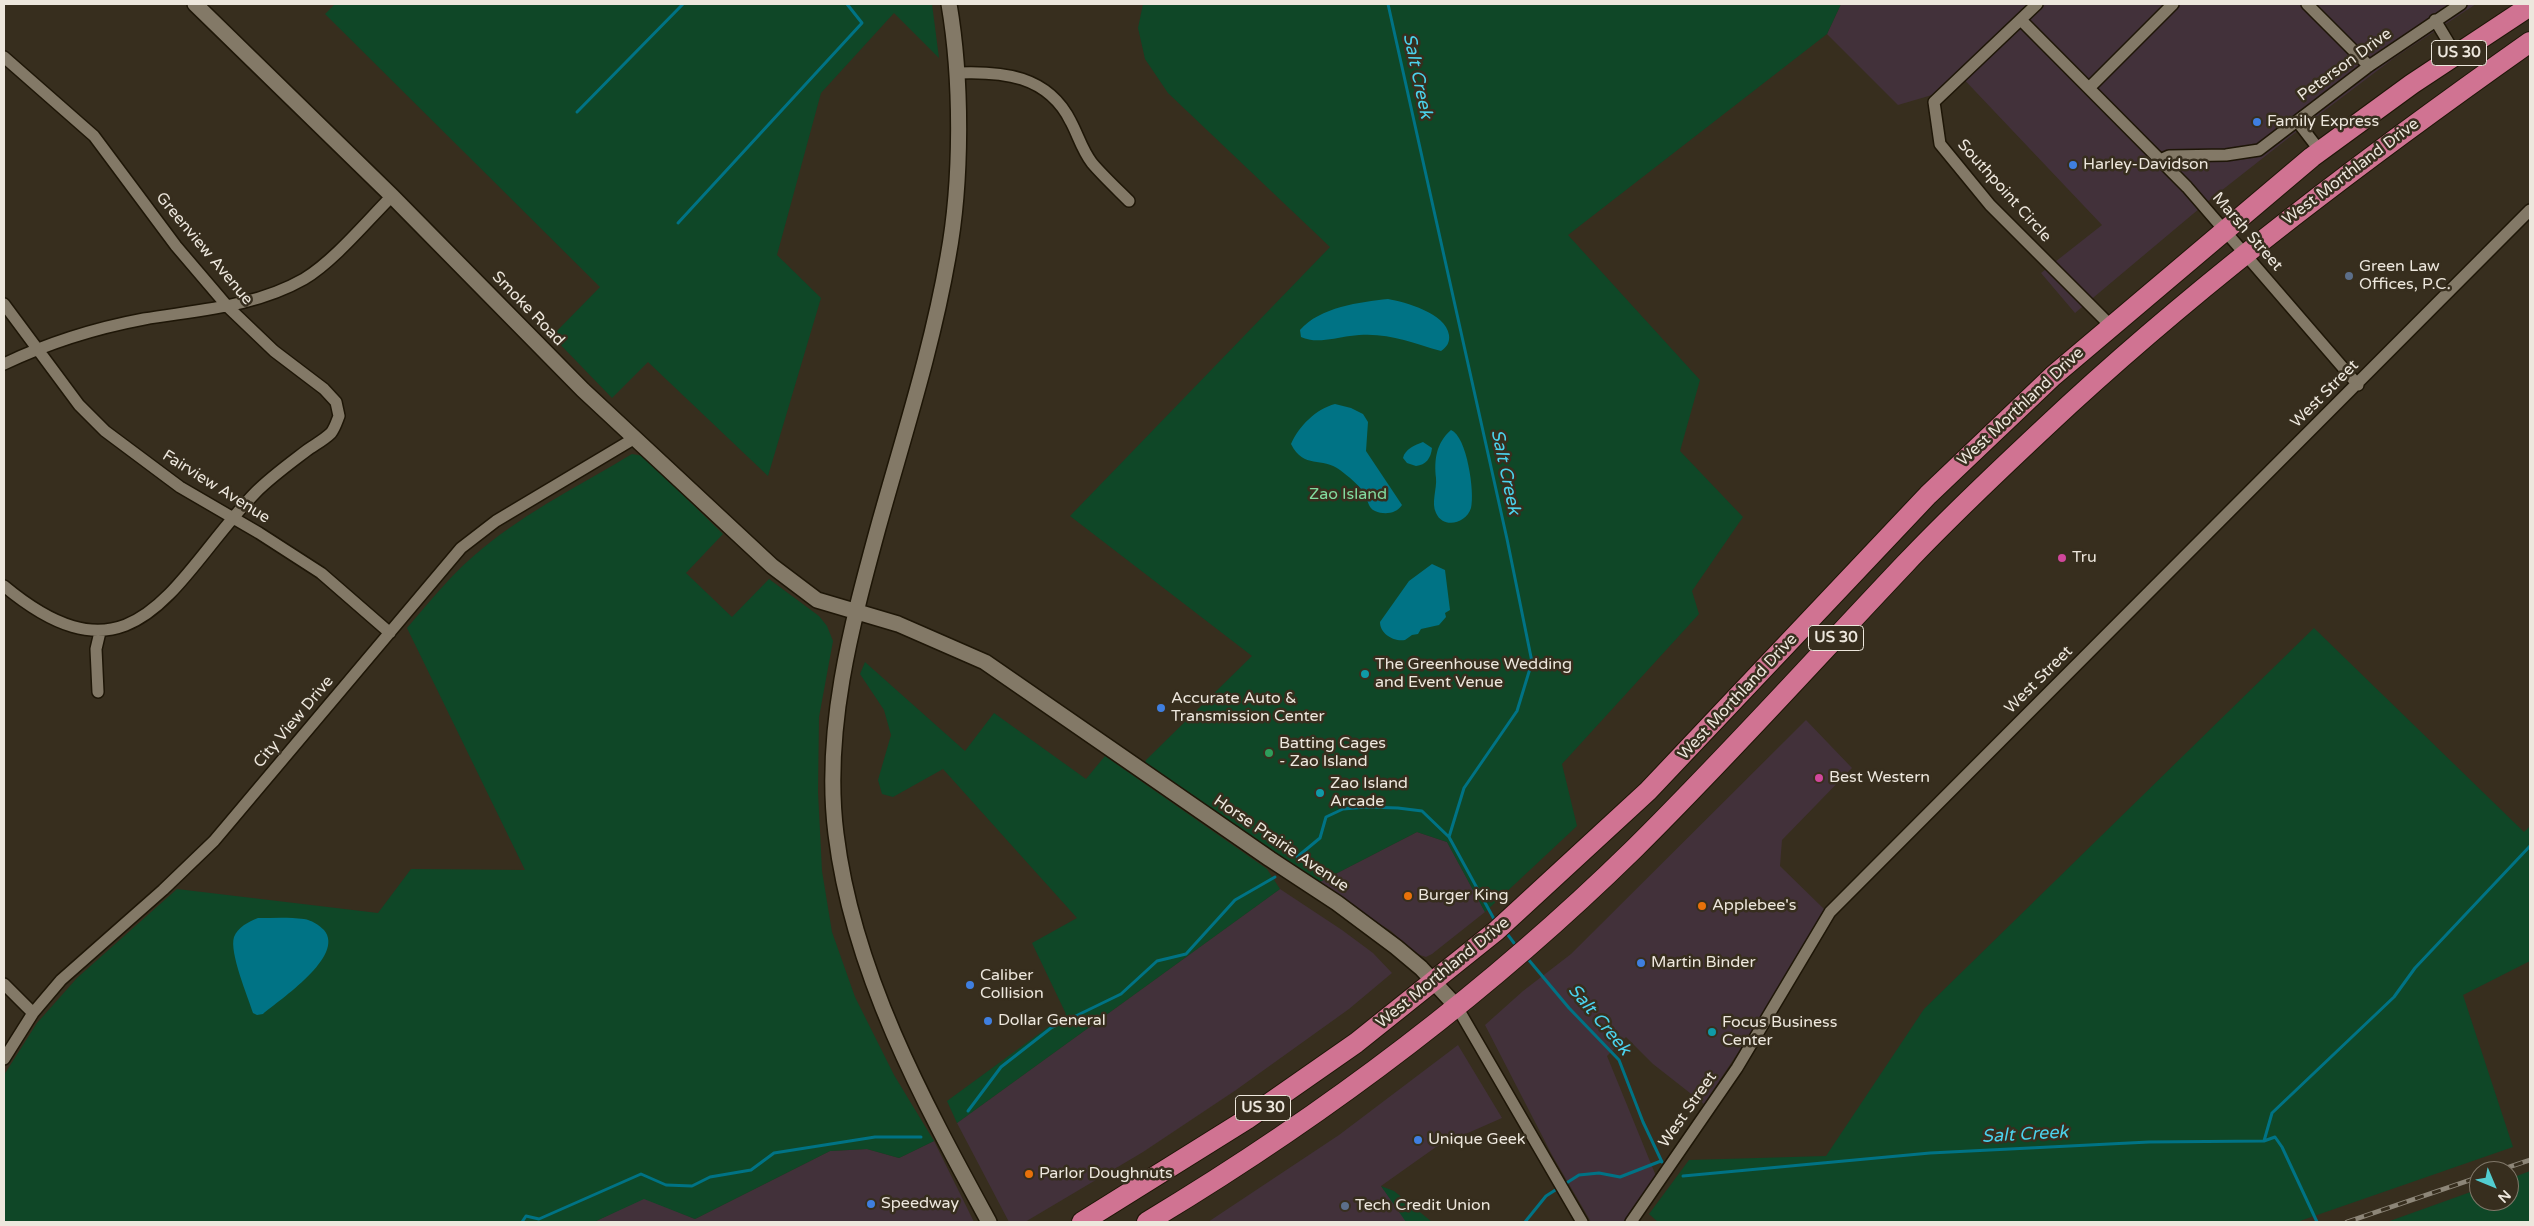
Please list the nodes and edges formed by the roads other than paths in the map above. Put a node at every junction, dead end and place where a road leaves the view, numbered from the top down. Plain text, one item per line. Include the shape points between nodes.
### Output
1 (195, 4) edge
2 (949, 4) edge
3 (2037, 4) edge
4 (2173, 4) edge
5 (2307, 4) edge
6 (2460, 4) edge
7 (2530, 6) edge
8 (2021, 20) junction
9 (2435, 20) junction
10 (2530, 42) edge
11 (2456, 55) junction
12 (4, 57) edge
13 (2369, 66) junction
14 (956, 73) junction
15 (2088, 88) junction
16 (2297, 120) junction
17 (2320, 151) junction
18 (2160, 160) junction
19 (392, 196) junction
20 (1129, 202) dead end
21 (2530, 210) edge
22 (2225, 230) junction
23 (2244, 254) junction
24 (4, 304) edge
25 (228, 307) junction
26 (2111, 326) junction
27 (36, 348) junction
28 (4, 364) edge
29 (2358, 385) junction
30 (635, 438) junction
31 (232, 518) junction
32 (4, 586) edge
33 (855, 612) junction
34 (100, 632) junction
35 (390, 633) junction
36 (98, 692) dead end
37 (1435, 982) junction
38 (4, 984) edge
39 (1457, 1007) junction
40 (33, 1013) junction
41 (4, 1059) edge
42 (989, 1222) edge
43 (1082, 1222) edge
44 (1147, 1222) edge
45 (1582, 1222) edge
46 (1631, 1222) edge

1 - 19 street, Smoke Road
2 - 14 street
3 - 8 street, Southpoint Circle
4 - 15 street
5 - 13 street
6 - 9 street, Peterson Drive
7 - 11 highway, West Morthland Drive / US 30
8 - 15 street, Marsh Street
8 - 26 street, Southpoint Circle via 1934,102 1940,144 1990,205
9 - 11 street
9 - 13 street, Peterson Drive
10 - 23 highway, West Morthland Drive / US 30 via 2317,196
11 - 17 highway, West Morthland Drive / US 30
12 - 25 street, Greenview Avenue via 94,136 176,246
13 - 16 street, Peterson Drive
14 - 20 street via 991,72 1016,76 1037,85 1058,102 1092,162
14 - 33 street via 958,125 954,217 948,258 934,323
15 - 18 street, Marsh Street
16 - 17 street
16 - 18 street, Peterson Drive via 2259,150 2226,155 2169,156
17 - 22 highway, West Morthland Drive / US 30
18 - 22 street, Marsh Street
19 - 25 street via 323,265 305,278
19 - 30 street, Smoke Road via 583,390
21 - 29 street, West Street
22 - 23 street, Marsh Street
22 - 26 highway, West Morthland Drive / US 30
23 - 29 street, Marsh Street
23 - 39 highway, West Morthland Drive / US 30 via 2070,404 1909,560 1734,748 1631,852
24 - 27 street, Fairview Avenue
25 - 27 street via 143,320
25 - 31 street, Greenview Avenue via 274,351 324,389 336,402 339,416 332,432 280,471
26 - 37 highway, West Morthland Drive / US 30 via 2053,376 1928,495 1648,791 1496,932
27 - 28 street
27 - 31 street, Fairview Avenue via 80,405 105,431 180,487
29 - 46 street, West Street via 1830,912 1737,1068
30 - 33 street, Smoke Road via 772,566 817,600
30 - 35 street, City View Drive via 479,534 446,564
31 - 34 street, Greenview Avenue via 168,598 147,616
31 - 35 street, Fairview Avenue via 321,573
32 - 34 street via 52,619
33 - 37 street, Horse Prairie Avenue via 898,624 985,662 1337,902
33 - 42 street via 840,693 833,760 835,832 843,880 859,939 888,1020 942,1134
34 - 36 street via 96,649
35 - 40 street, City View Drive via 214,841 60,980
37 - 39 street, Horse Prairie Avenue
37 - 43 highway, West Morthland Drive / US 30 via 1356,1043 1247,1119
38 - 40 street
39 - 44 highway, West Morthland Drive / US 30 via 1303,1122
39 - 45 street, Horse Prairie Avenue
40 - 41 street, City View Drive

